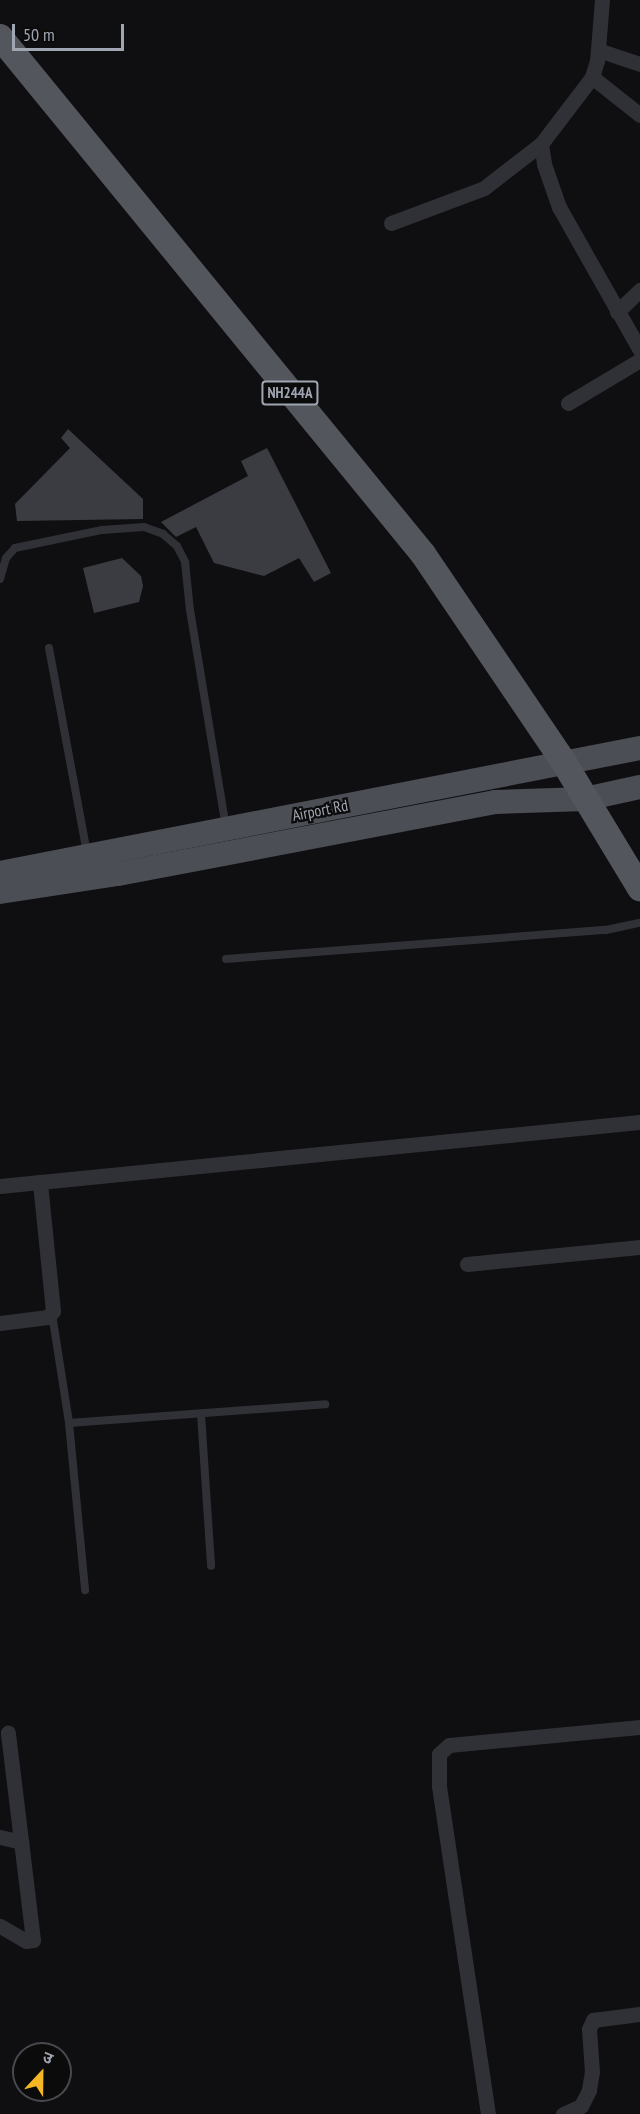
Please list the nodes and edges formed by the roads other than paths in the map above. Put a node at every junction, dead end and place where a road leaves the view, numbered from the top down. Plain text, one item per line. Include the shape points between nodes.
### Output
1 (602, 0) edge
2 (0, 37) edge
3 (598, 50) junction
4 (640, 64) edge
5 (592, 77) junction
6 (640, 115) edge
7 (542, 144) junction
8 (391, 223) dead end
9 (640, 290) edge
10 (617, 312) junction
11 (640, 350) edge
12 (640, 360) edge
13 (568, 403) dead end
14 (0, 579) edge
15 (50, 648) dead end
16 (640, 748) edge
17 (562, 761) junction
18 (640, 787) edge
19 (585, 799) junction
20 (226, 829) junction
21 (87, 856) junction
22 (0, 873) edge
23 (640, 888) edge
24 (0, 892) edge
25 (640, 923) edge
26 (226, 959) dead end
27 (640, 1122) edge
28 (40, 1182) junction
29 (0, 1186) edge
30 (640, 1247) edge
31 (467, 1264) dead end
32 (52, 1314) junction
33 (0, 1323) edge
34 (326, 1404) dead end
35 (201, 1414) junction
36 (69, 1423) junction
37 (211, 1566) dead end
38 (84, 1590) dead end
39 (640, 1727) edge
40 (8, 1732) dead end
41 (0, 1837) edge
42 (21, 1842) junction
43 (0, 1926) edge
44 (640, 2014) edge
45 (488, 2114) edge
46 (563, 2114) edge

1 - 3 street
2 - 17 highway, NH244A via 423,554
3 - 4 street
3 - 5 street
5 - 6 street
5 - 7 street
7 - 8 street via 484,188
7 - 10 street via 544,164 559,207
9 - 10 street
10 - 11 street
12 - 13 street
14 - 20 lane via 6,558 15,548 102,530 144,527 163,534 177,546 185,562
15 - 21 lane
16 - 17 main road, Airport Rd
17 - 19 highway, NH244A
17 - 20 main road, Airport Rd
18 - 19 main road
19 - 23 highway, NH244A
19 - 24 main road via 495,802
20 - 21 main road, Airport Rd
21 - 22 main road, Airport Rd
25 - 26 lane via 606,930
27 - 28 street
28 - 29 street
28 - 32 street
30 - 31 street
32 - 33 street
32 - 36 lane
34 - 35 lane
35 - 36 lane
35 - 37 lane
36 - 38 lane
39 - 45 street via 449,1745 439,1754 441,1797
40 - 42 street
41 - 42 street
42 - 43 street via 33,1940 26,1941
44 - 46 street via 593,2020 590,2090 581,2106

